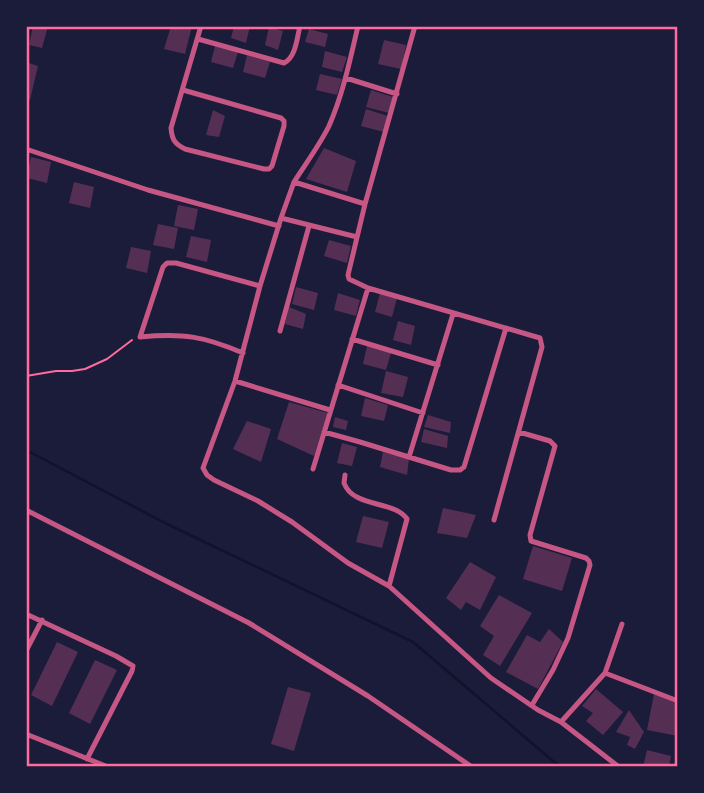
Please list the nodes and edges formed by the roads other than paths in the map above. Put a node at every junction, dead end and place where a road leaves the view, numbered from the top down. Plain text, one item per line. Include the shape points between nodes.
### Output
1 (201, 26) edge
2 (300, 26) edge
3 (358, 26) edge
4 (415, 26) edge
5 (198, 39) junction
6 (346, 78) junction
7 (183, 90) junction
8 (397, 94) junction
9 (26, 149) edge
10 (295, 182) junction
11 (365, 204) junction
12 (281, 218) junction
13 (279, 226) junction
14 (309, 226) junction
15 (357, 237) junction
16 (260, 286) junction
17 (368, 288) junction
18 (453, 314) junction
19 (506, 328) junction
20 (280, 331) dead end
21 (352, 339) junction
22 (243, 353) junction
23 (438, 365) junction
24 (235, 381) junction
25 (338, 385) junction
26 (330, 410) junction
27 (423, 413) junction
28 (324, 432) junction
29 (519, 432) junction
30 (409, 457) junction
31 (313, 469) dead end
32 (345, 475) dead end
33 (26, 510) edge
34 (494, 520) dead end
35 (389, 586) junction
36 (26, 614) edge
37 (42, 621) junction
38 (622, 624) dead end
39 (26, 650) edge
40 (606, 673) junction
41 (678, 701) edge
42 (532, 705) junction
43 (561, 722) junction
44 (26, 734) edge
45 (87, 759) junction
46 (108, 767) edge
47 (472, 767) edge
48 (619, 767) edge

1 - 5 street
2 - 5 street via 292,56 284,63
3 - 6 street
4 - 8 street
5 - 7 street
6 - 8 street
6 - 10 street via 329,125
7 - 7 street via 171,128 176,145 264,169 272,166 285,121
8 - 11 street
9 - 13 street via 148,190
10 - 11 street
10 - 12 street
11 - 15 street
12 - 13 street
12 - 14 street
13 - 16 street
14 - 15 street
14 - 20 street
15 - 17 street via 348,275
16 - 22 street
16 - 22 street via 167,263 139,337 184,335
17 - 18 street
17 - 21 street
18 - 19 street
18 - 23 street
19 - 29 street via 540,338 542,343
19 - 30 street via 464,467 451,470
21 - 23 street
21 - 25 street
22 - 24 street
23 - 27 street
24 - 26 street
24 - 35 street via 203,468 207,475 270,508
25 - 26 street
25 - 27 street
26 - 28 street
27 - 30 street
28 - 30 street
28 - 31 street
29 - 34 street
29 - 42 street via 555,446 531,541 586,558 590,565 568,638
32 - 35 street via 350,493 405,514 407,519
33 - 47 street via 249,622
35 - 42 street via 491,678
36 - 37 street
37 - 39 street
37 - 45 street via 133,666
38 - 40 street
40 - 41 street
40 - 43 street
42 - 43 street
43 - 48 street
44 - 45 street
45 - 46 street

